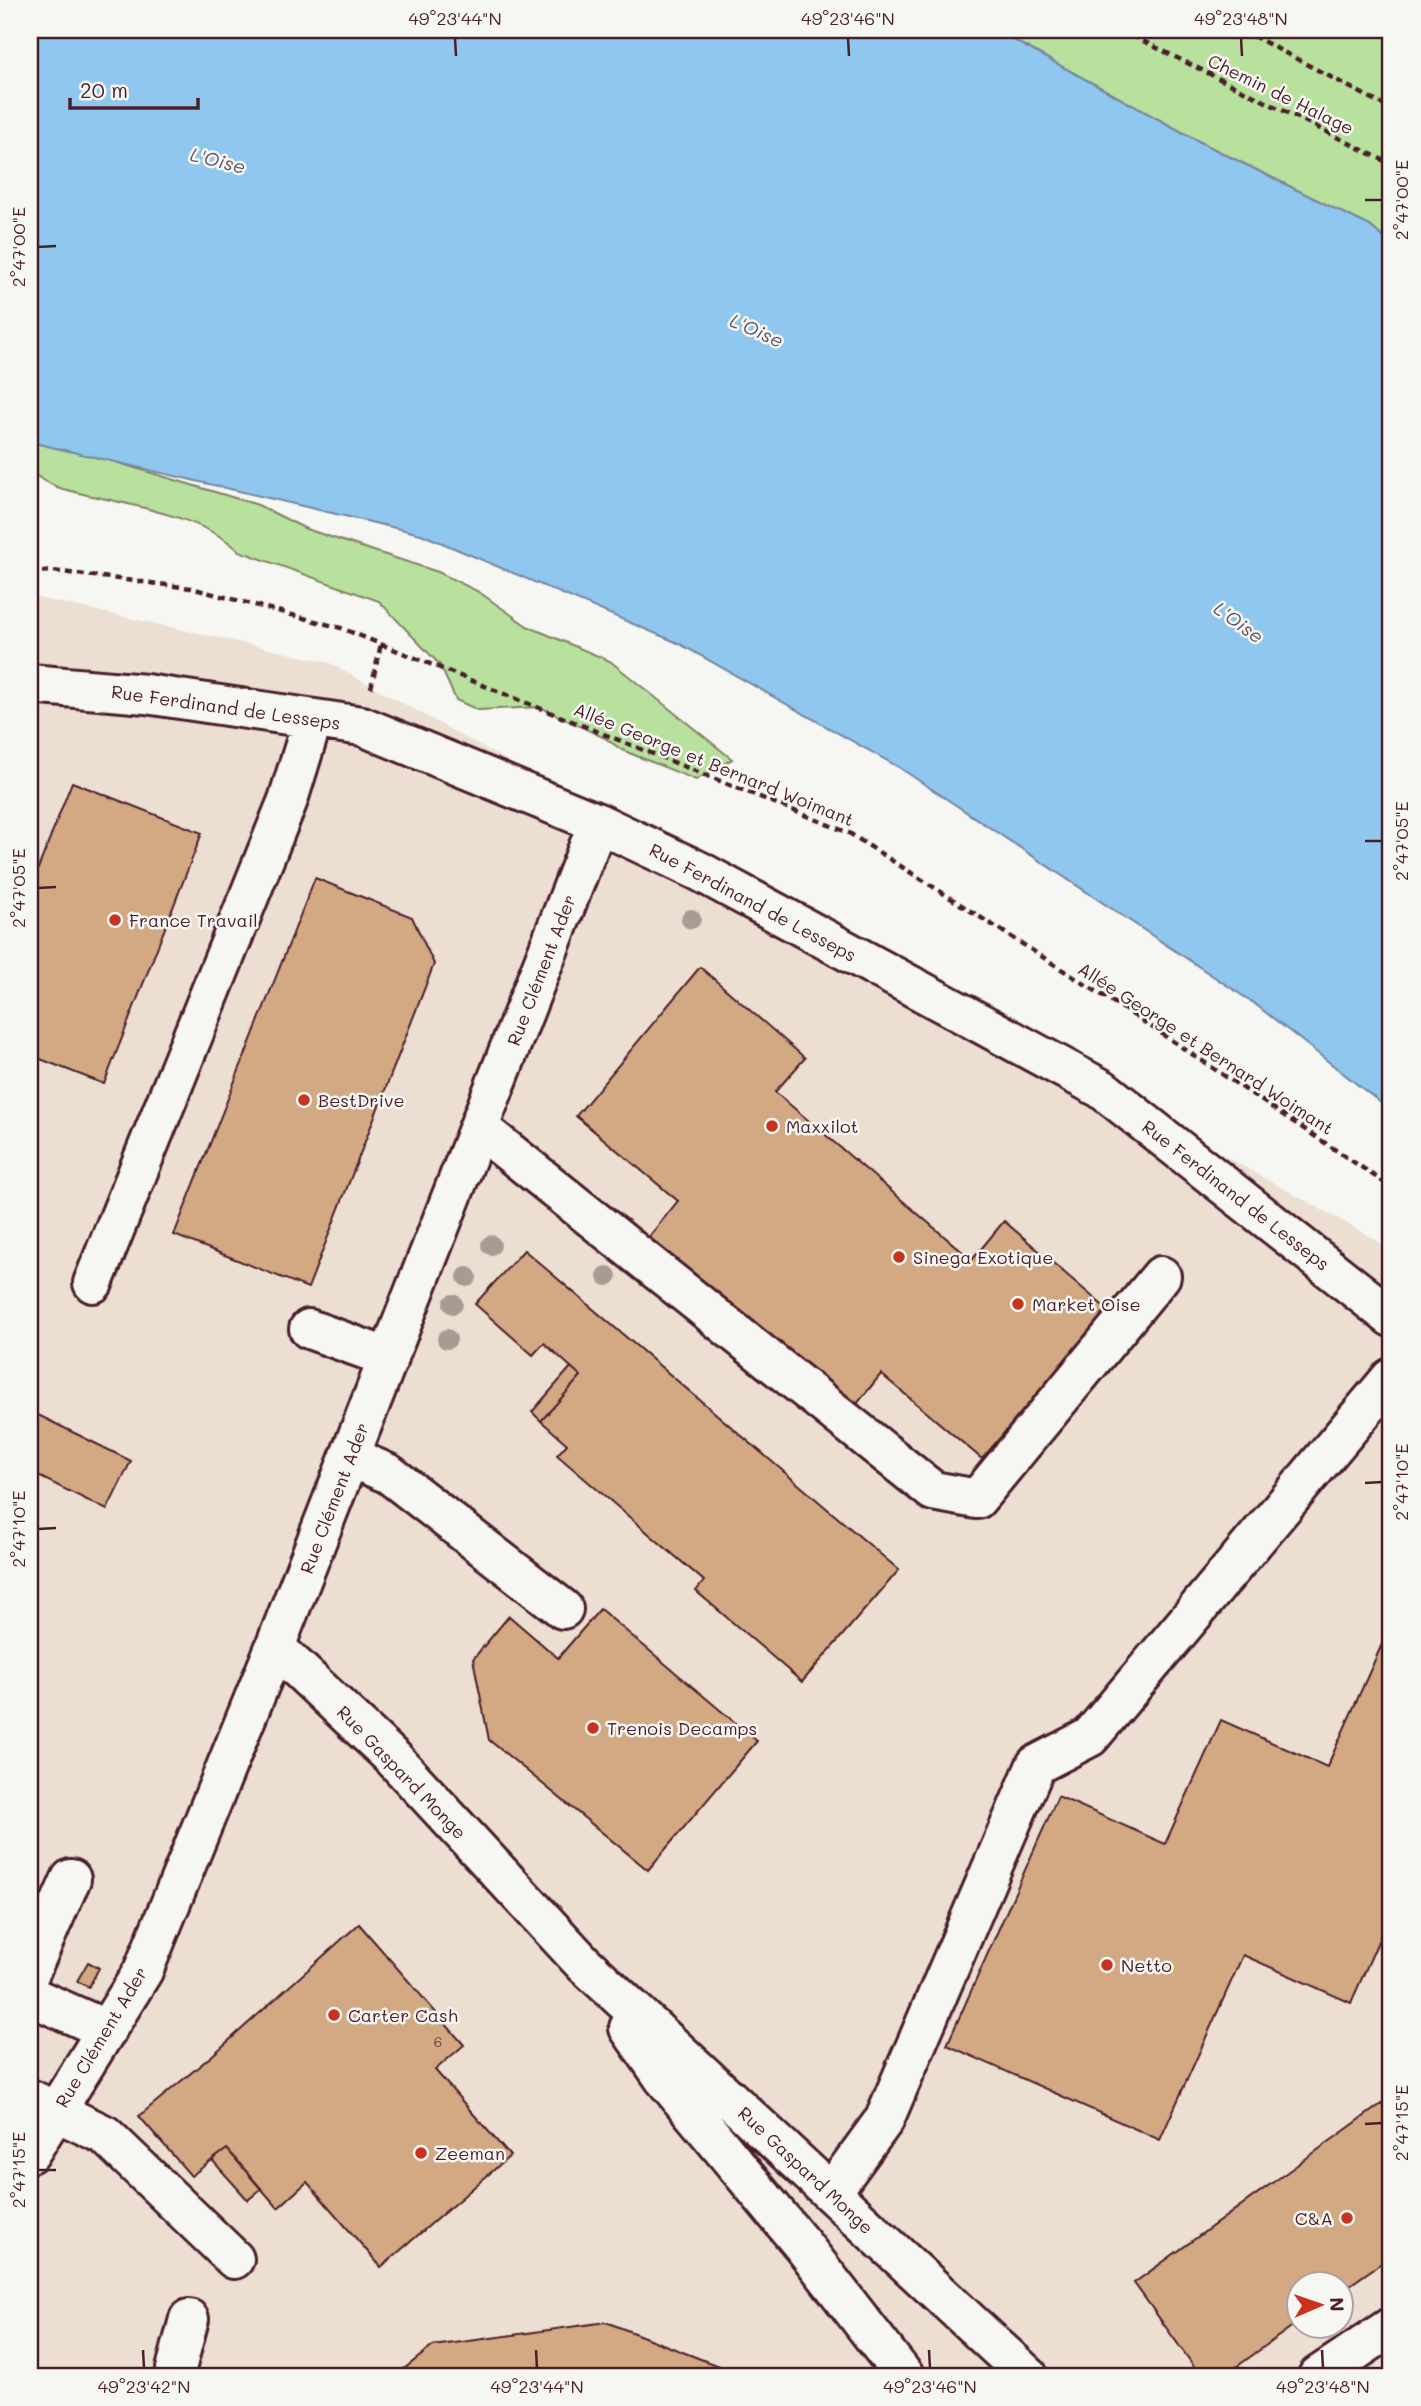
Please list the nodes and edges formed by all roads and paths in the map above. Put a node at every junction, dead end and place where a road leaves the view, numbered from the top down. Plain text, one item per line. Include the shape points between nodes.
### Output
1 (1121, 30) edge
2 (1242, 30) edge
3 (1391, 109) edge
4 (1391, 164) edge
5 (30, 572) edge
6 (30, 684) edge
7 (313, 719) junction
8 (598, 823) junction
9 (479, 1128) junction
10 (1391, 1187) edge
11 (1161, 1276) dead end
12 (93, 1283) dead end
13 (1391, 1317) edge
14 (309, 1329) dead end
15 (389, 1358) junction
16 (1391, 1378) edge
17 (350, 1457) junction
18 (563, 1609) dead end
19 (275, 1647) junction
20 (71, 1879) dead end
21 (583, 1963) junction
22 (30, 1972) edge
23 (30, 1996) edge
24 (107, 2030) junction
25 (43, 2106) edge
26 (30, 2153) edge
27 (838, 2199) junction
28 (804, 2247) junction
29 (234, 2259) dead end
30 (189, 2319) dead end
31 (1391, 2327) edge
32 (178, 2376) edge
33 (904, 2376) edge
34 (1028, 2376) edge
35 (1318, 2376) edge

1 - 4 path, Chemin de Halage
2 - 3 path
5 - 10 path, Allée George et Bernard Woimant via 191,588 341,628 849,833
6 - 7 street, Rue Ferdinand de Lesseps via 146,694
7 - 8 street, Rue Ferdinand de Lesseps via 362,726
7 - 12 street via 289,800
8 - 9 street, Rue Clément Ader
8 - 13 street, Rue Ferdinand de Lesseps via 699,871 1102,1089
9 - 11 street via 933,1491 977,1499
9 - 15 street, Rue Clément Ader
14 - 15 street
15 - 17 street, Rue Clément Ader
16 - 27 street via 1090,1737 1036,1765 884,2120
17 - 18 street via 389,1474
17 - 19 street, Rue Clément Ader
19 - 21 street, Rue Gaspard Monge via 393,1758
19 - 24 street, Rue Clément Ader via 143,1971
20 - 22 street
21 - 27 street, Rue Gaspard Monge
21 - 28 street, Rue Gaspard Monge via 663,2077
23 - 24 street
24 - 25 street, Rue Clément Ader
25 - 26 street, Rue Clément Ader
25 - 29 street via 105,2135
27 - 28 street
27 - 34 street, Rue Gaspard Monge
28 - 33 street, Rue Gaspard Monge
30 - 32 street
31 - 35 street

